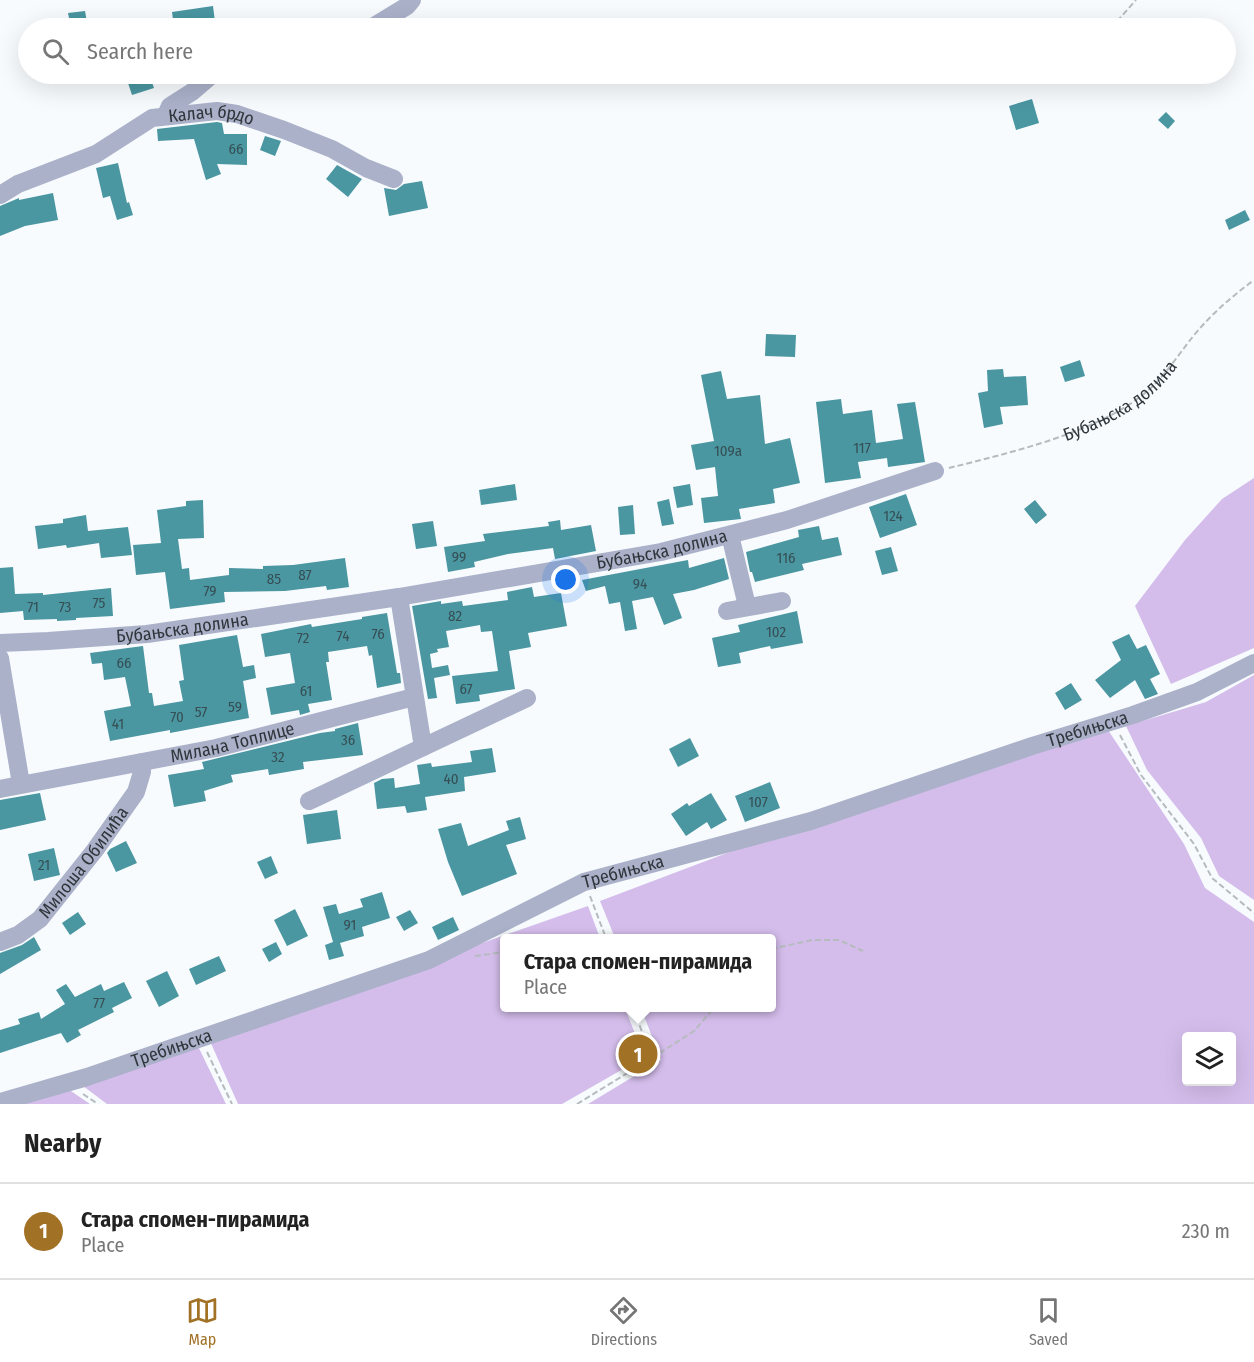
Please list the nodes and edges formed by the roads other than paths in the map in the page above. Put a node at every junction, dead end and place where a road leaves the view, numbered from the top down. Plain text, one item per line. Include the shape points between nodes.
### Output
1 (412, 0) edge
2 (386, 18) edge
3 (201, 84) edge
4 (166, 115) junction
5 (394, 179) dead end
6 (0, 195) edge
7 (935, 471) road end
8 (730, 535) junction
9 (399, 597) junction
10 (782, 601) dead end
11 (747, 606) junction
12 (727, 611) dead end
13 (0, 643) edge
14 (0, 658) edge
15 (1254, 663) edge
16 (414, 697) junction
17 (527, 698) dead end
18 (423, 747) junction
19 (142, 762) junction
20 (21, 784) junction
21 (0, 789) edge
22 (309, 801) dead end
23 (0, 942) edge
24 (0, 1102) edge

1 - 2 street
3 - 4 street via 170,106
4 - 5 street, Калач брдо via 217,111 237,114 332,149
4 - 6 street, Калач брдо via 143,122 96,154 18,184
7 - 8 street, Бубањска долина
8 - 9 street, Бубањска долина via 661,552
8 - 11 street
9 - 13 street, Бубањска долина via 147,634
9 - 16 street
10 - 11 street
11 - 12 street
14 - 20 street
15 - 24 street, Требињска via 1197,692 811,820 584,882 429,960 87,1077
16 - 18 street
16 - 19 street, Милана Топлице via 216,748
17 - 18 street
18 - 22 street
19 - 20 street, Милана Топлице
19 - 23 street, Милоша Обилића via 136,792 56,902 40,920
20 - 21 street, Милана Топлице

